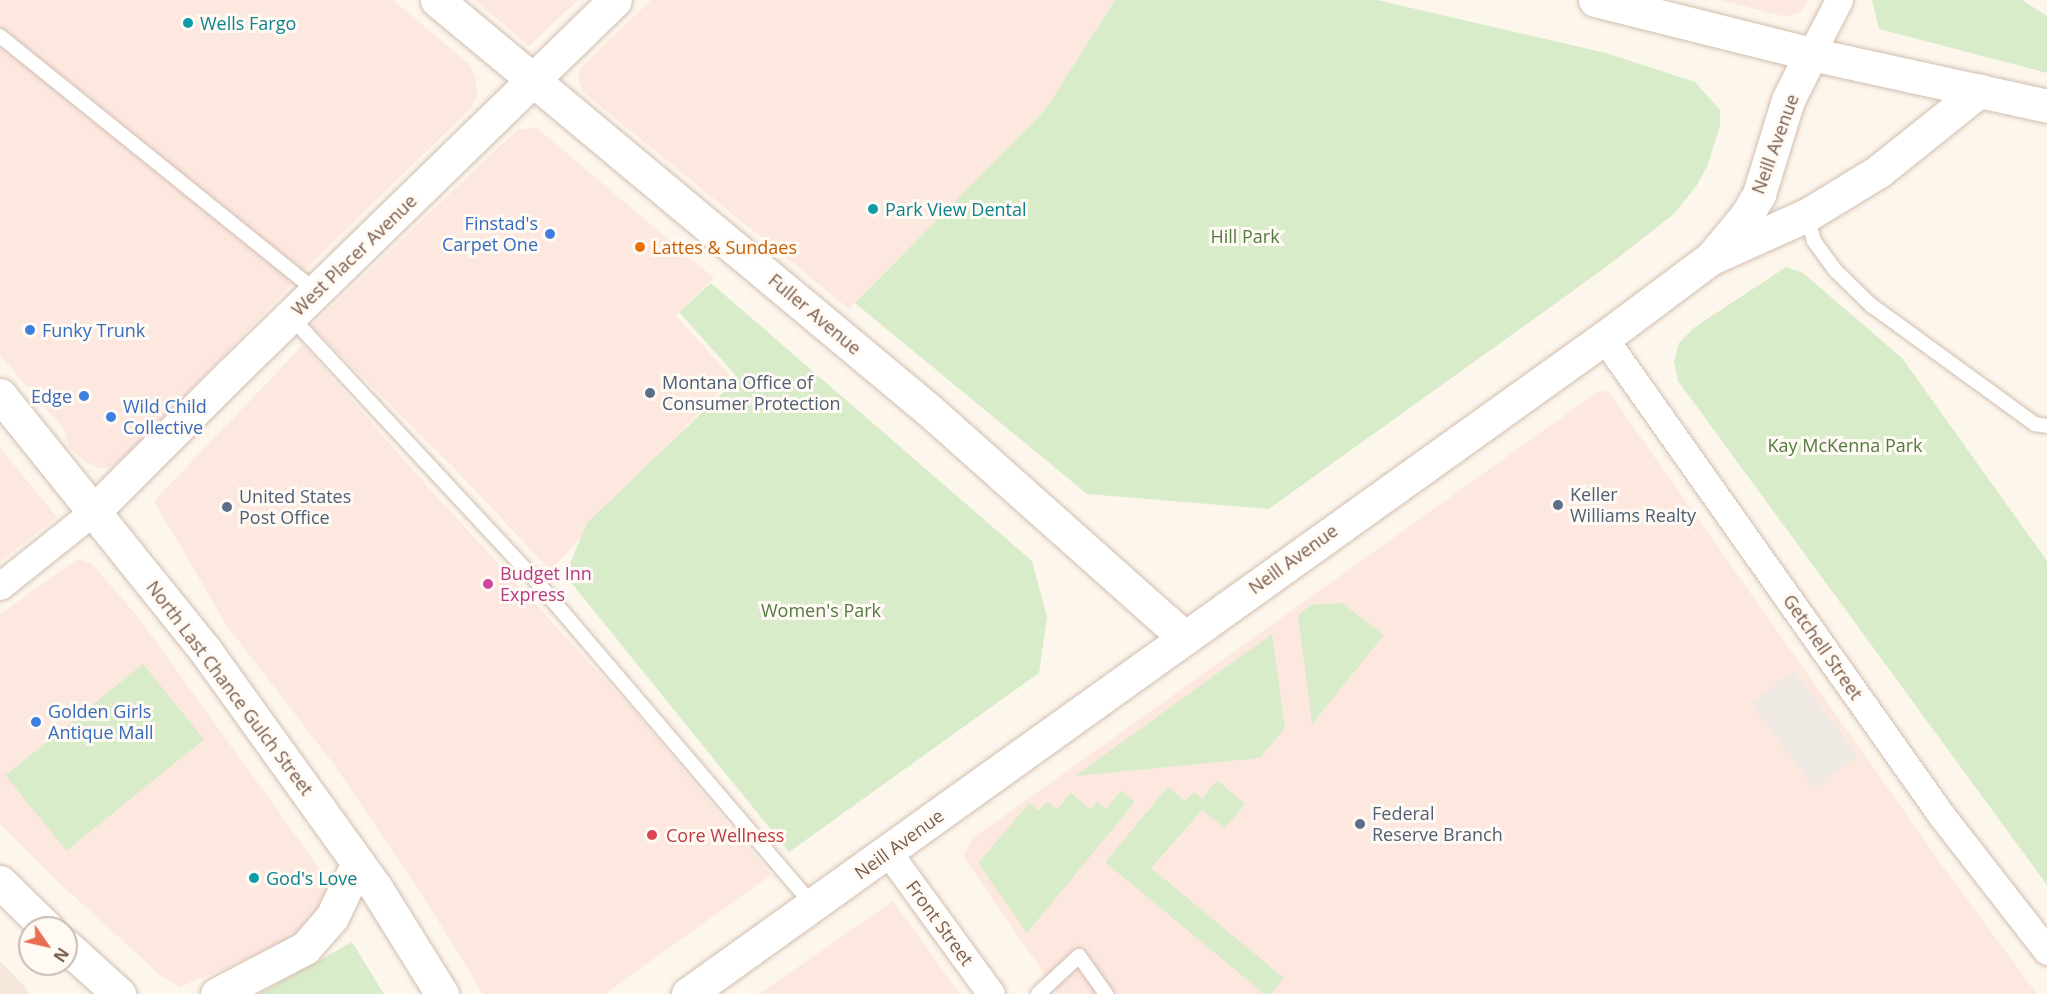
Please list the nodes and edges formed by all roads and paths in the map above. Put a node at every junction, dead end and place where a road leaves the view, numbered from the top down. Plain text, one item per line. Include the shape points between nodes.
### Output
1 (437, 0) edge
2 (615, 0) edge
3 (1595, 0) edge
4 (1839, 0) edge
5 (0, 36) edge
6 (1811, 54) junction
7 (532, 79) junction
8 (1980, 90) junction
9 (2047, 106) edge
10 (1808, 216) junction
11 (1712, 258) junction
12 (317, 292) junction
13 (291, 317) junction
14 (1604, 338) junction
15 (0, 395) edge
16 (2047, 426) edge
17 (94, 511) junction
18 (0, 586) edge
19 (1185, 638) junction
20 (888, 852) junction
21 (358, 863) junction
22 (0, 882) edge
23 (813, 905) junction
24 (35, 916) edge
25 (2047, 951) edge
26 (78, 957) edge
27 (119, 994) edge
28 (217, 994) edge
29 (442, 994) edge
30 (688, 994) edge
31 (991, 994) edge
32 (1038, 994) edge
33 (1106, 994) edge

1 - 7 street, Fuller Avenue
2 - 7 street, West Placer Avenue
3 - 6 street
4 - 6 street
5 - 12 lane
6 - 8 street
6 - 11 street, Neill Avenue via 1788,100 1758,194 1746,216
7 - 12 street, West Placer Avenue
7 - 19 street, Fuller Avenue via 920,403
8 - 9 street
8 - 10 street via 1879,171
10 - 11 street
10 - 16 lane via 1814,241 1836,271 1870,305 2035,424
11 - 14 street, Neill Avenue
12 - 13 street, West Placer Avenue
13 - 17 street, West Placer Avenue
13 - 23 lane via 531,575
14 - 19 street, Neill Avenue
14 - 25 street, Getchell Street via 1942,816
15 - 17 street, North Last Chance Gulch Street
17 - 18 street
17 - 21 street, North Last Chance Gulch Street via 205,650
19 - 20 street, Neill Avenue
20 - 23 street, Neill Avenue
20 - 31 street, Front Street
21 - 28 street via 332,917 305,948
21 - 29 street, North Last Chance Gulch Street
22 - 24 street
23 - 30 street, Neill Avenue
26 - 27 street
32 - 33 lane via 1079,956

